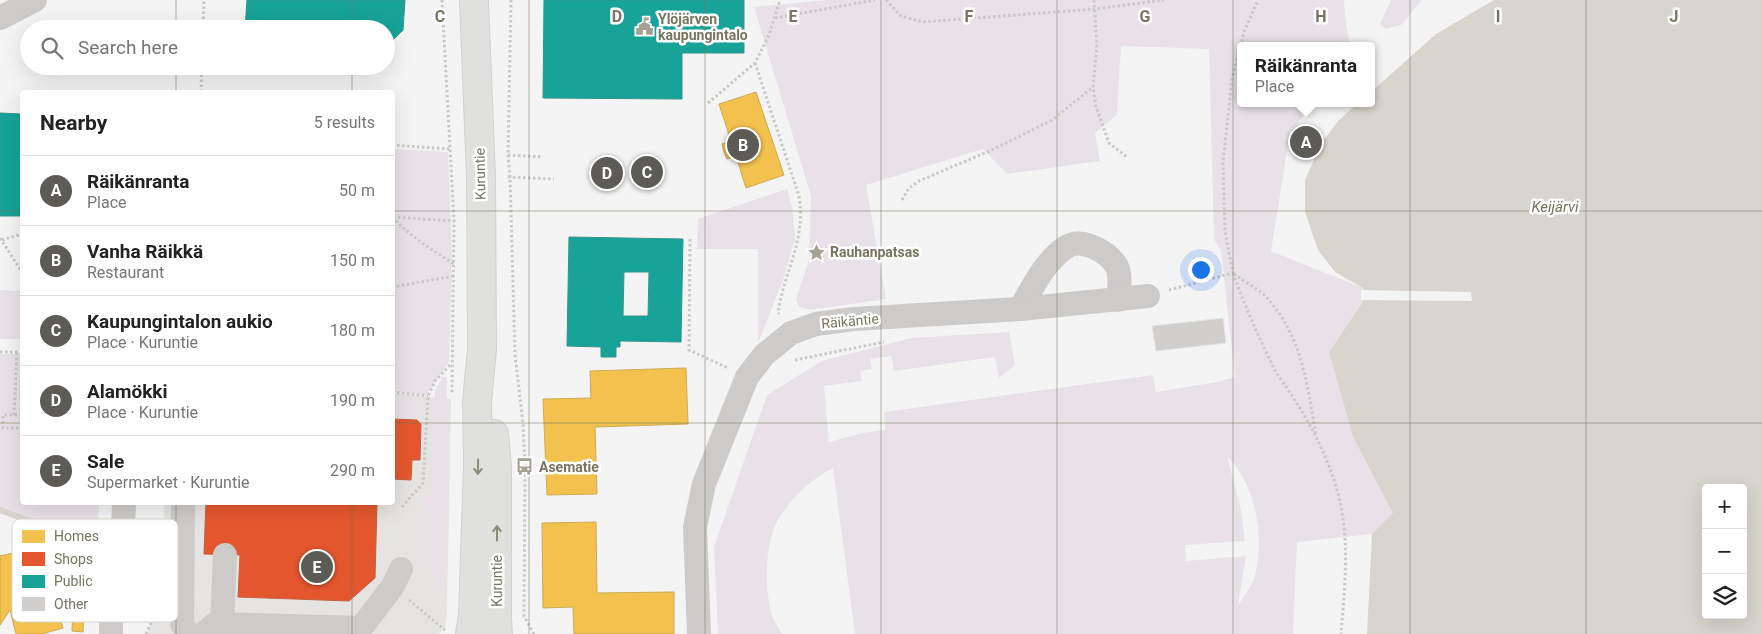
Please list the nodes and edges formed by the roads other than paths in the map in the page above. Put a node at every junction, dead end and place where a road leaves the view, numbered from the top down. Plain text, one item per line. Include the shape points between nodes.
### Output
1 (35, 0) edge
2 (474, 0) edge
3 (0, 18) edge
4 (1148, 296) road end
5 (1118, 300) junction
6 (1020, 310) junction
7 (482, 349) junction
8 (124, 505) edge
9 (183, 505) edge
10 (123, 519) edge
11 (225, 555) dead end
12 (397, 577) road end
13 (212, 629) edge
14 (451, 630) edge
15 (361, 631) edge
16 (188, 634) edge
17 (498, 634) edge
18 (699, 634) edge

1 - 3 street
2 - 7 main road, Kuruntie via 481,177
4 - 5 street, Räikäntie
5 - 6 street, Räikäntie
5 - 6 street via 1120,282 1117,266 1105,253 1088,244 1068,246 1051,259
6 - 18 street, Räikäntie via 816,324 791,333 764,355 747,377 704,484 695,527
7 -> 14 main road, Kuruntie via 477,402 473,616
17 -> 7 main road, Kuruntie via 497,467
8 - 10 street
9 - 16 street via 182,624
11 - 13 street
12 - 15 street
13 - 15 street

